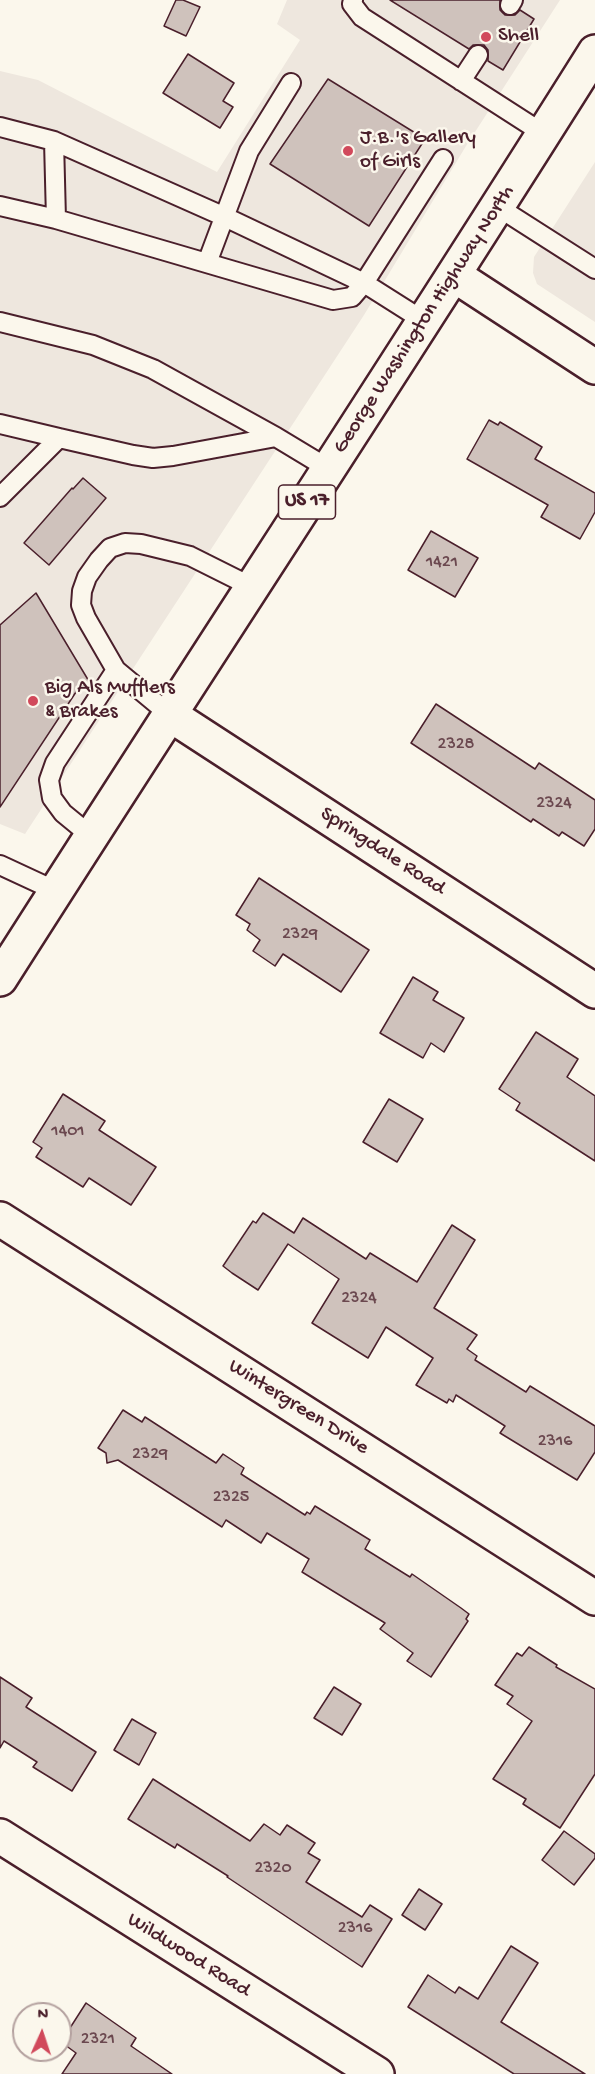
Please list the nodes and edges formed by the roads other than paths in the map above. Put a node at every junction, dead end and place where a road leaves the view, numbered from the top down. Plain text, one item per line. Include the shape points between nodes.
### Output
1 (353, 0) edge
2 (595, 52) edge
3 (478, 55) dead end
4 (461, 81) junction
5 (291, 83) dead end
6 (0, 127) edge
7 (544, 134) junction
8 (54, 141) junction
9 (443, 159) dead end
10 (0, 206) edge
11 (498, 207) junction
12 (225, 217) junction
13 (56, 219) junction
14 (207, 263) junction
15 (595, 269) edge
16 (454, 275) junction
17 (364, 283) junction
18 (424, 321) junction
19 (0, 322) edge
20 (595, 367) edge
21 (0, 424) edge
22 (276, 437) junction
23 (59, 438) junction
24 (329, 470) junction
25 (0, 497) edge
26 (252, 587) junction
27 (116, 670) junction
28 (169, 714) junction
29 (91, 836) junction
30 (0, 865) edge
31 (56, 891) junction
32 (0, 979) edge
33 (595, 991) edge
34 (0, 1219) edge
35 (595, 1598) edge
36 (0, 1836) edge
37 (377, 2074) edge

1 - 4 lane via 362,17
2 - 7 street, George Washington Highway North / US 17
3 - 4 lane
4 - 7 lane
5 - 12 lane via 249,151
6 - 8 lane
7 - 11 street, George Washington Highway North / US 17
8 - 12 lane
8 - 13 lane
9 - 17 lane
10 - 13 lane
11 - 15 lane
11 - 16 street, George Washington Highway North / US 17
12 - 14 lane
12 - 17 lane
13 - 14 lane
14 - 17 lane via 333,300 352,297
16 - 18 street, George Washington Highway North / US 17
16 - 20 street
17 - 18 lane
18 - 24 street, George Washington Highway North / US 17
19 - 22 lane via 93,345 153,369
21 - 23 lane
22 - 23 lane via 153,458
22 - 24 lane
23 - 25 lane
24 - 26 street, George Washington Highway North / US 17
26 - 27 lane via 190,556 141,544 125,543 110,548 87,577 81,604
26 - 28 street, George Washington Highway North / US 17
27 - 28 lane
27 - 29 lane via 55,763 49,780 52,798 63,813
28 - 29 street, George Washington Highway North / US 17
28 - 33 street, Springdale Road
29 - 31 street, George Washington Highway North / US 17
30 - 31 lane
31 - 32 street, George Washington Highway North / US 17
34 - 35 street, Wintergreen Drive
36 - 37 street, Wildwood Road

